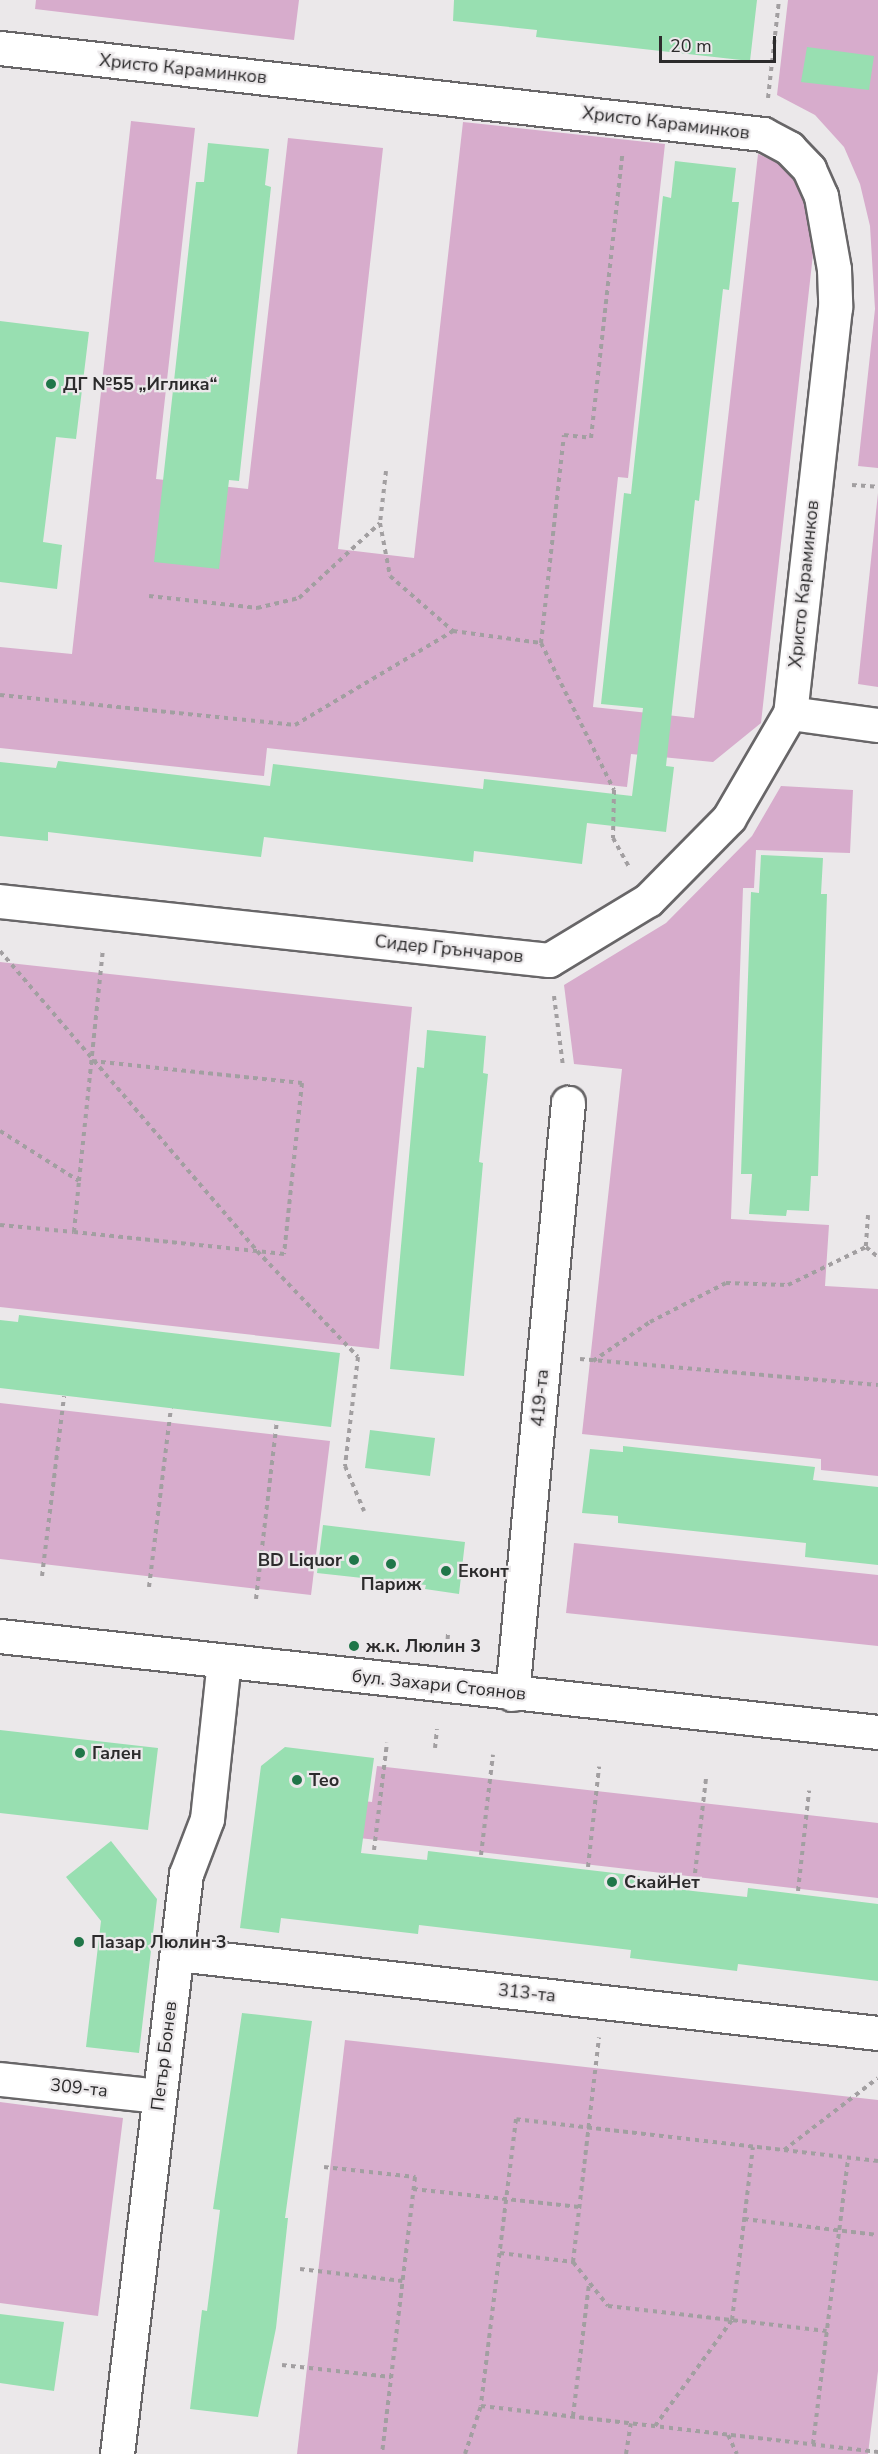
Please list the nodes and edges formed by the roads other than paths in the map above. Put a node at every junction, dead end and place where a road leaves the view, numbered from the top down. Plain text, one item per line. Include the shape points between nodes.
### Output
1 (0, 48) edge
2 (790, 713) junction
3 (878, 725) edge
4 (0, 901) edge
5 (568, 1103) road end
6 (0, 1636) edge
7 (224, 1661) junction
8 (512, 1694) junction
9 (878, 1732) edge
10 (177, 1954) junction
11 (878, 2033) edge
12 (0, 2079) edge
13 (159, 2096) junction
14 (117, 2454) edge

1 - 2 street, Христо Караминков via 764,134 789,148 809,169 821,196 834,269 834,307
2 - 3 street
2 - 4 street, Сидер Грънчаров via 729,818 648,900 549,960
5 - 8 street, 419-та
6 - 7 street, бул. Захари Стоянов
7 - 8 street, бул. Захари Стоянов
7 - 10 street, Петър Бонев via 207,1819 186,1874
8 - 9 street, бул. Захари Стоянов
10 - 11 street, 313-та
10 - 13 street, Петър Бонев
12 - 13 street, 309-та
13 - 14 street, Петър Бонев

